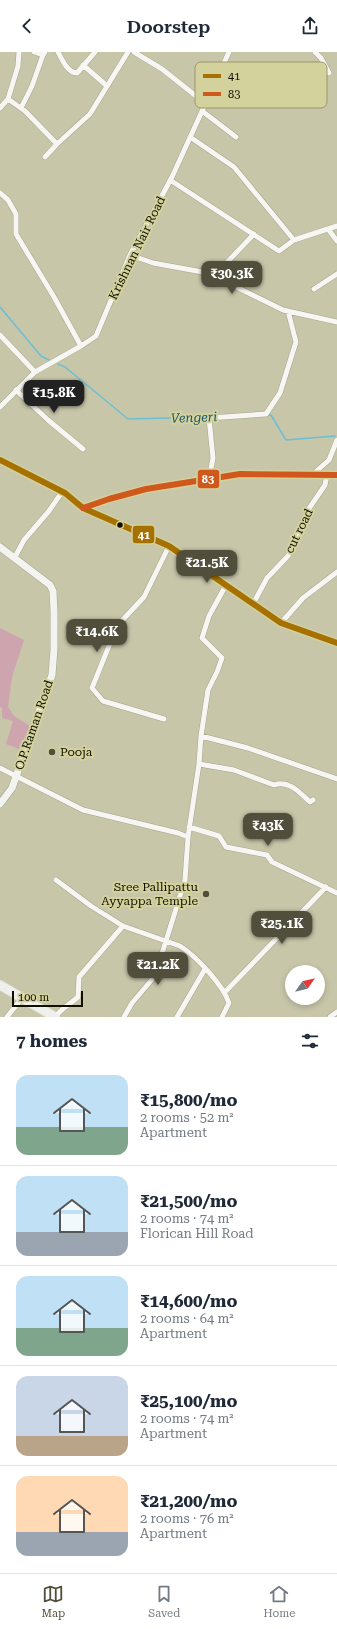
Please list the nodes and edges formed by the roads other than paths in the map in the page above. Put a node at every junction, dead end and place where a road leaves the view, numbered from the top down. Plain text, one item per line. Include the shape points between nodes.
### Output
1 (19, 52) edge
2 (34, 52) edge
3 (58, 52) edge
4 (94, 52) edge
5 (128, 52) edge
6 (134, 52) edge
7 (230, 52) edge
8 (315, 52) edge
9 (44, 54) edge
10 (225, 62) edge
11 (323, 62) edge
12 (84, 65) junction
13 (327, 69) edge
14 (329, 73) dead end
15 (107, 86) junction
16 (195, 95) edge
17 (8, 99) junction
18 (0, 108) edge
19 (21, 108) junction
20 (204, 108) edge
21 (202, 112) junction
22 (190, 137) junction
23 (236, 137) dead end
24 (58, 144) junction
25 (46, 157) dead end
26 (170, 180) junction
27 (0, 193) edge
28 (337, 226) edge
29 (328, 229) junction
30 (254, 234) junction
31 (294, 240) junction
32 (337, 241) edge
33 (130, 255) junction
34 (337, 274) edge
35 (214, 276) junction
36 (314, 289) dead end
37 (288, 312) junction
38 (337, 322) edge
39 (0, 335) edge
40 (80, 346) junction
41 (35, 372) junction
42 (16, 390) junction
43 (0, 407) edge
44 (337, 440) edge
45 (83, 449) dead end
46 (0, 460) edge
47 (311, 475) junction
48 (327, 475) junction
49 (337, 475) edge
50 (209, 479) junction
51 (62, 492) junction
52 (82, 508) junction
53 (0, 546) edge
54 (169, 546) junction
55 (14, 557) junction
56 (337, 572) edge
57 (226, 585) junction
58 (253, 604) junction
59 (280, 623) junction
60 (337, 643) edge
61 (164, 719) dead end
62 (200, 736) junction
63 (199, 764) junction
64 (0, 768) edge
65 (16, 777) junction
66 (337, 780) edge
67 (313, 800) dead end
68 (0, 804) edge
69 (189, 827) junction
70 (188, 837) junction
71 (56, 880) dead end
72 (326, 887) junction
73 (337, 893) edge
74 (123, 926) junction
75 (166, 941) junction
76 (205, 969) junction
77 (0, 985) edge
78 (225, 992) junction
79 (22, 998) junction
80 (337, 1012) edge
81 (7, 1017) edge
82 (55, 1017) edge
83 (124, 1017) edge
84 (177, 1017) edge
85 (222, 1017) edge
86 (330, 1017) edge

1 - 17 street via 18,66
2 - 9 street
3 - 12 street via 71,71 77,73
4 - 12 street
5 - 15 street
6 - 16 street via 162,69
7 - 10 street, Krishnan Nair Road
8 - 11 street
9 - 19 street
12 - 15 street
13 - 14 street
15 - 24 street via 90,114
17 - 18 street
17 - 19 street
19 - 24 street
20 - 21 street, Krishnan Nair Road
21 - 22 street, Krishnan Nair Road
21 - 23 street
22 - 26 street, Krishnan Nair Road
22 - 31 street via 234,167
24 - 25 street
26 - 30 street
26 - 33 street, Krishnan Nair Road
27 - 40 street via 8,200 16,214 16,234
28 - 29 street
29 - 31 street
29 - 32 street
30 - 31 street via 279,251
30 - 35 street
33 - 35 street via 153,263
33 - 40 street, Krishnan Nair Road via 96,336
34 - 36 street
35 - 37 street
37 - 38 street
37 - 50 street via 296,342 280,393 266,414 208,418 213,458
39 - 41 street
40 - 41 street, Krishnan Nair Road
41 - 42 street, Krishnan Nair Road
42 - 43 street, Krishnan Nair Road
42 - 45 street
44 - 47 street via 329,460
46 - 51 street
47 - 48 street
47 - 50 street via 240,474
48 - 49 street
48 - 58 street, cut road via 325,485 308,510 288,556 267,578
50 - 52 street via 146,489
51 - 52 street
51 - 55 street via 24,540
52 - 54 street
53 - 55 street, O.P.Raman Road
54 - 57 street
54 - 61 street via 144,597 117,626 92,688 102,701
55 - 65 street, O.P.Raman Road via 50,585 54,612 52,675
56 - 59 street via 303,598
57 - 58 street
57 - 62 street via 209,616 202,638 222,658 208,690
58 - 59 street
59 - 60 street
62 - 63 street
62 - 66 street via 248,748
63 - 67 street via 234,770 274,785 285,784 296,788 310,802
63 - 69 street
64 - 65 street
65 - 68 street, O.P.Raman Road via 12,788
65 - 70 street via 83,810
69 - 70 street
69 - 72 street via 219,836 226,846 267,855 272,862
70 - 75 street via 185,880
71 - 74 street
72 - 73 street
72 - 78 street
74 - 75 street
74 - 82 street via 79,977 78,997 63,1007
75 - 76 street via 188,951
75 - 83 street via 155,976 132,1003
76 - 78 street
76 - 84 street
77 - 79 main road
78 - 85 street via 229,1003
79 - 81 street
79 - 82 main road
80 - 86 street

